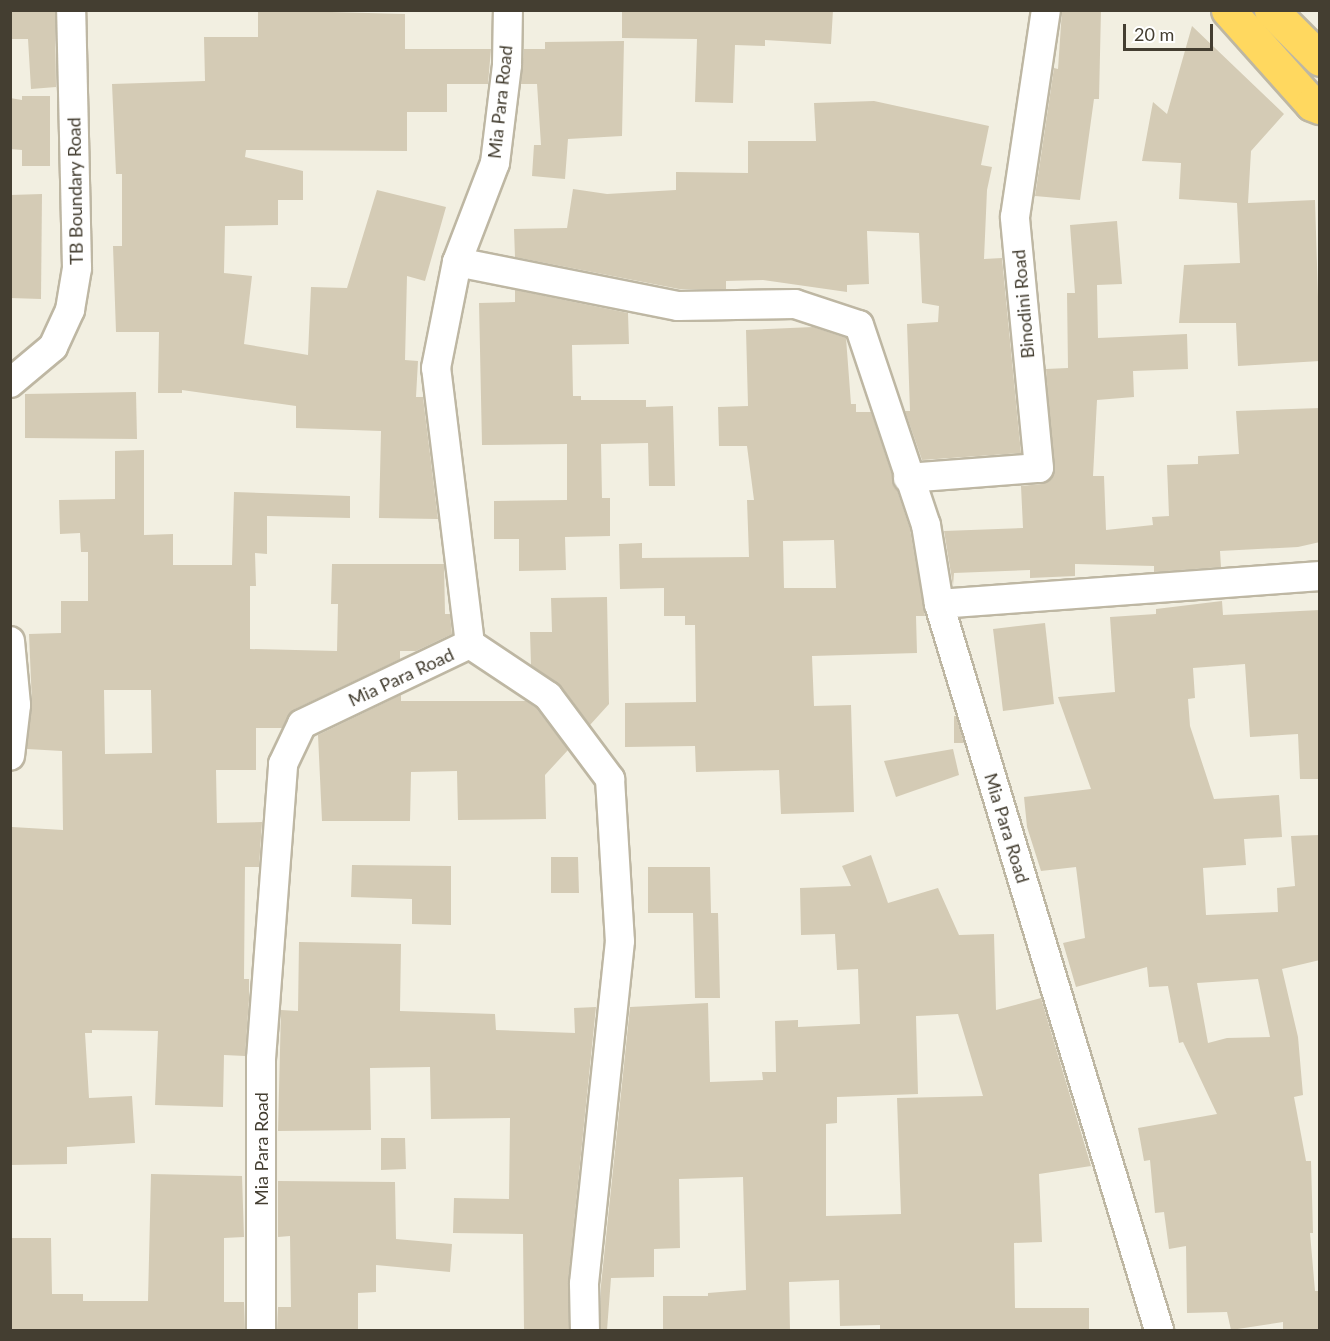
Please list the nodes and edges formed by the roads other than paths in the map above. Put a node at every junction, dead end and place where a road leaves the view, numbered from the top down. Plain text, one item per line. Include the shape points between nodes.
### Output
1 (72, 10) edge
2 (508, 10) edge
3 (1046, 10) edge
4 (1228, 10) edge
5 (1271, 10) edge
6 (1320, 59) edge
7 (1320, 107) edge
8 (457, 262) junction
9 (10, 383) edge
10 (908, 478) junction
11 (1320, 576) edge
12 (939, 604) junction
13 (10, 641) edge
14 (470, 644) junction
15 (13, 705) edge
16 (10, 756) edge
17 (261, 1330) edge
18 (585, 1330) edge
19 (1159, 1330) edge

1 - 9 street, TB Boundary Road via 77,268 69,310 52,347
2 - 8 street, Mia Para Road via 507,65 495,163
3 - 10 street, Binodini Road via 1015,217 1039,468
4 - 7 highway via 1312,104
5 - 6 highway
8 - 10 street, Mia Para Road via 678,306 795,304 859,325
8 - 14 street, Mia Para Road via 436,368
10 - 12 street, Mia Para Road via 926,525
11 - 12 street
12 - 19 street, Mia Para Road
13 - 15 street
14 - 17 street, Mia Para Road via 302,724 283,764 261,1059
14 - 18 street via 548,696 610,779 620,941 584,1284
15 - 16 street

